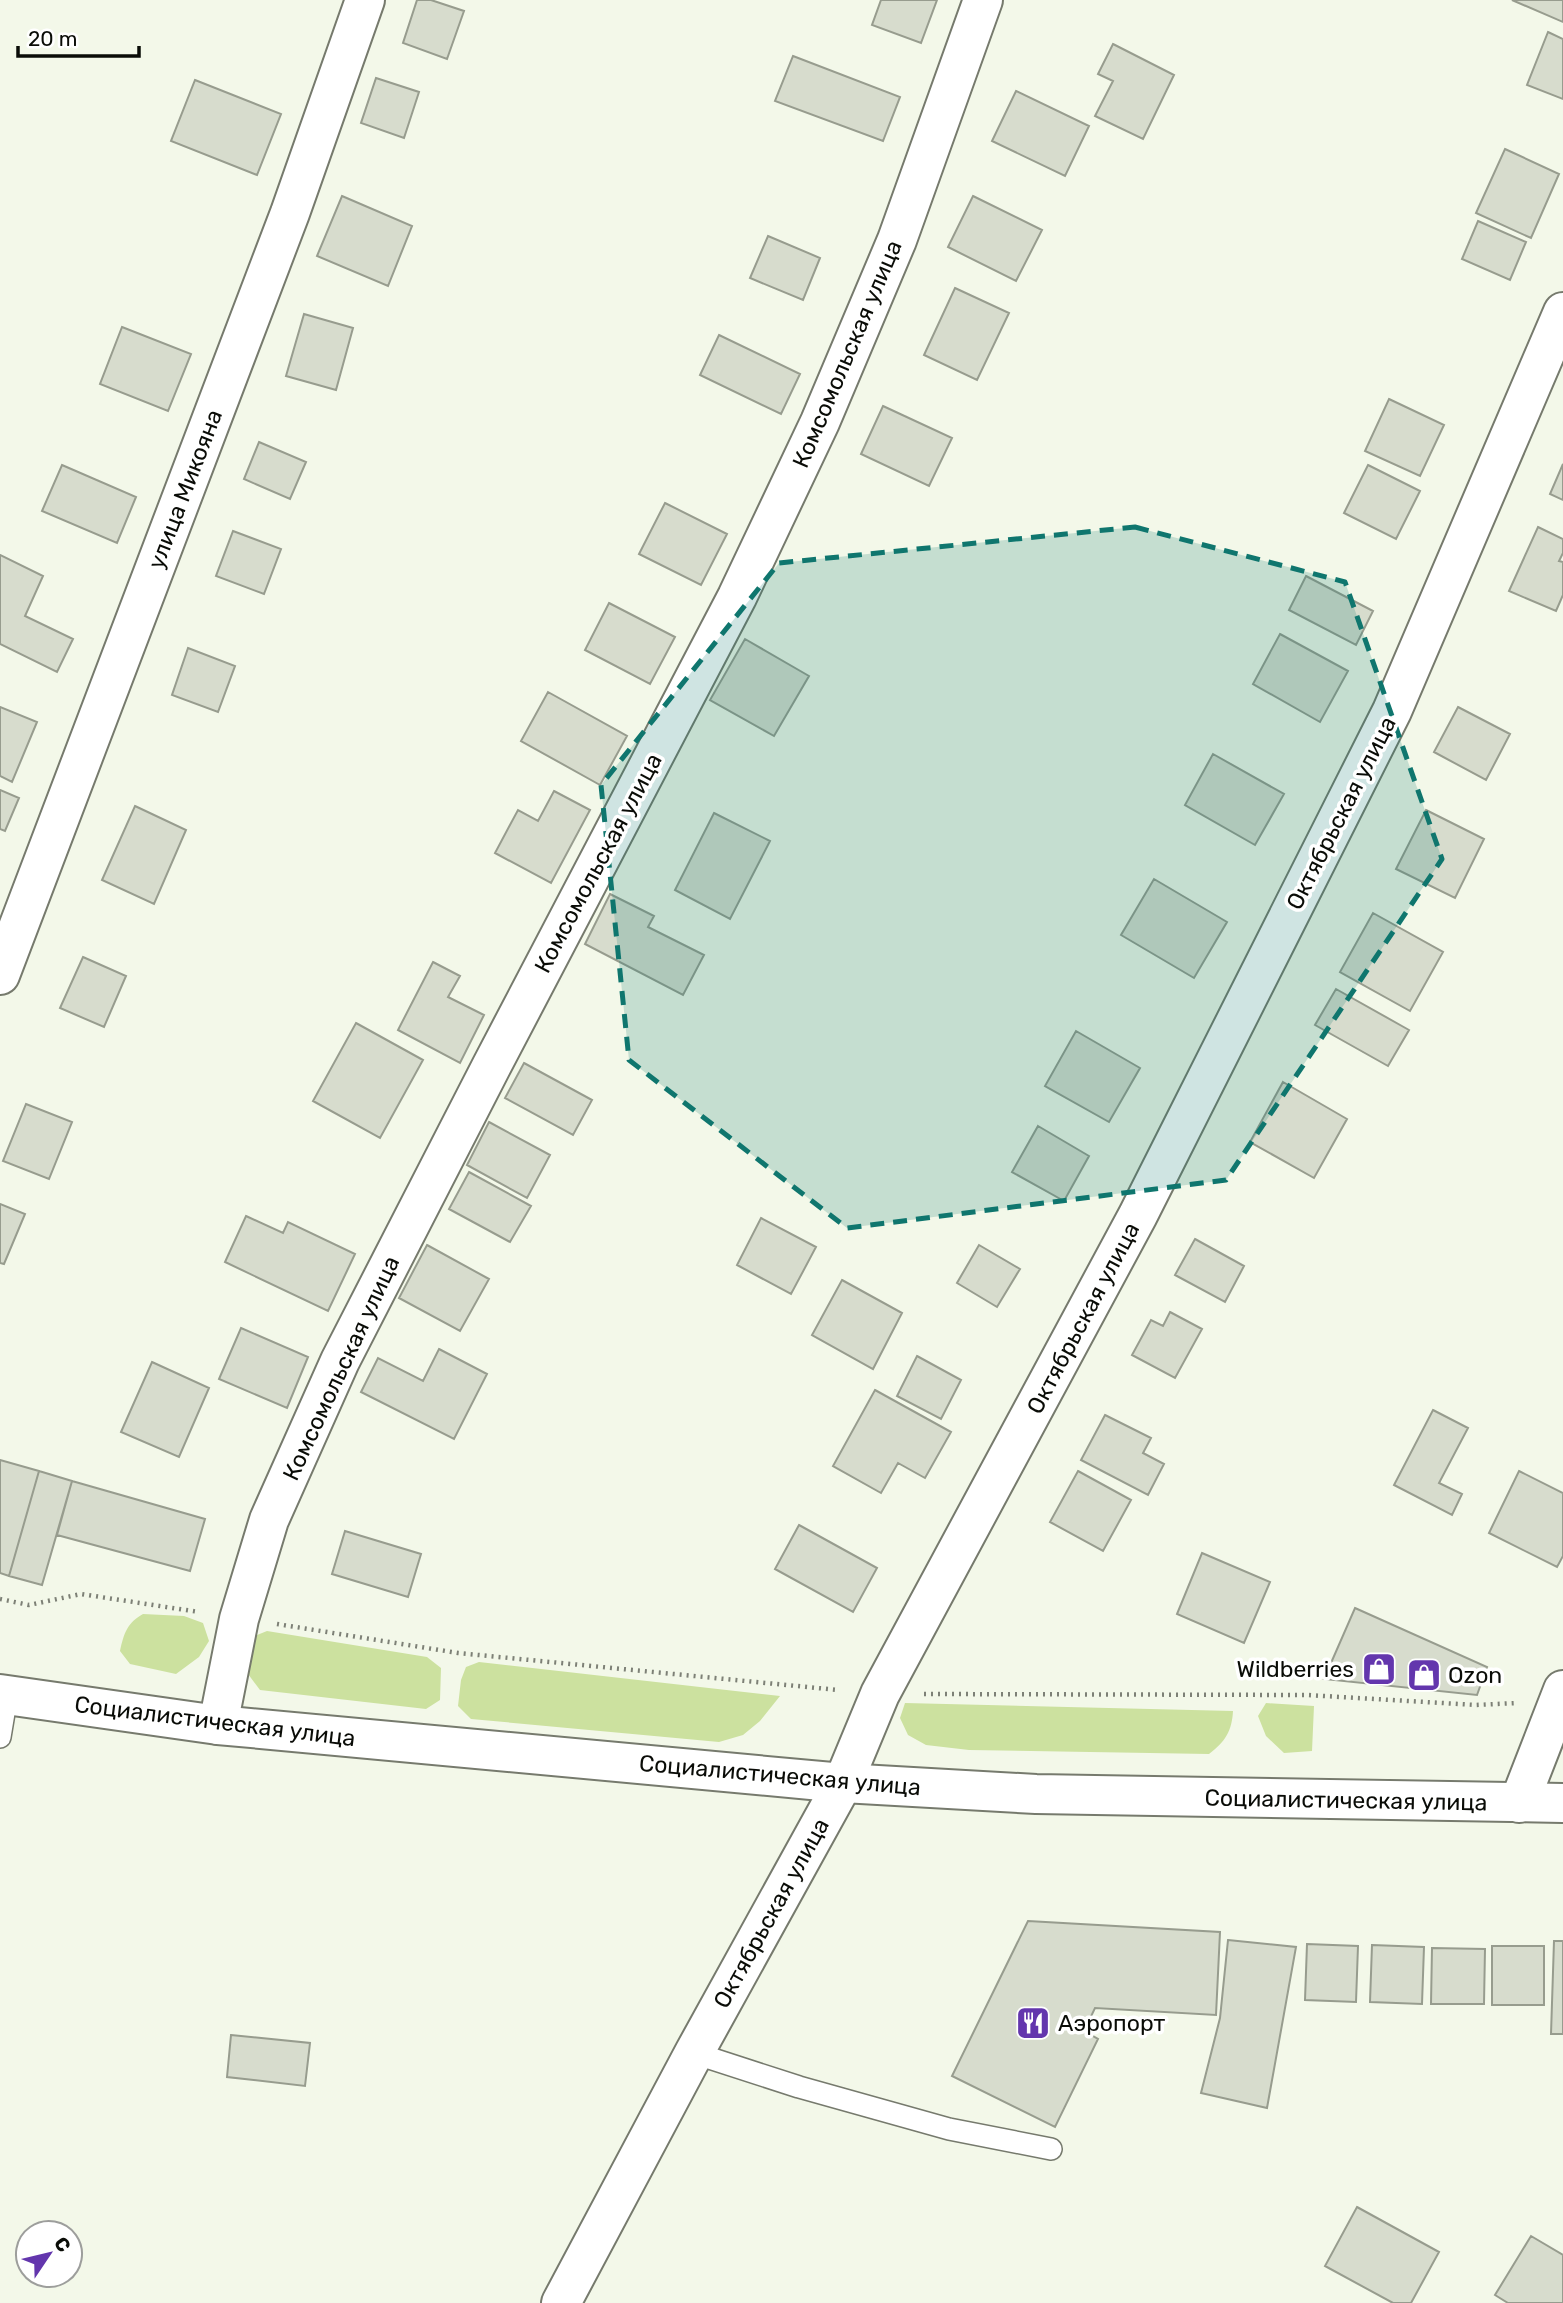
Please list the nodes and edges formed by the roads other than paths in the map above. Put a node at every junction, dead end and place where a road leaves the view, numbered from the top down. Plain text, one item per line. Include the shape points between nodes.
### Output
1 (365, 0) edge
2 (983, 0) edge
3 (1563, 312) edge
4 (0, 975) edge
5 (3, 1695) edge
6 (1561, 1695) edge
7 (218, 1725) junction
8 (0, 1737) edge
9 (843, 1783) junction
10 (1519, 1802) junction
11 (1563, 1803) edge
12 (694, 2053) junction
13 (1051, 2148) dead end
14 (561, 2303) edge

1 - 4 street, улица Микояна via 290,213
2 - 7 street, Комсомольская улица via 897,240 820,422 737,597 340,1361 270,1520 239,1619
3 - 9 street, Октябрьская улица via 1392,711 1138,1215 880,1694
5 - 7 street, Социалистическая улица
5 - 8 lane
6 - 10 street
7 - 9 street, Социалистическая улица
9 - 10 street, Социалистическая улица via 1036,1794
9 - 12 street, Октябрьская улица
10 - 11 street, Социалистическая улица
12 - 13 lane via 949,2129
12 - 14 street, Октябрьская улица

